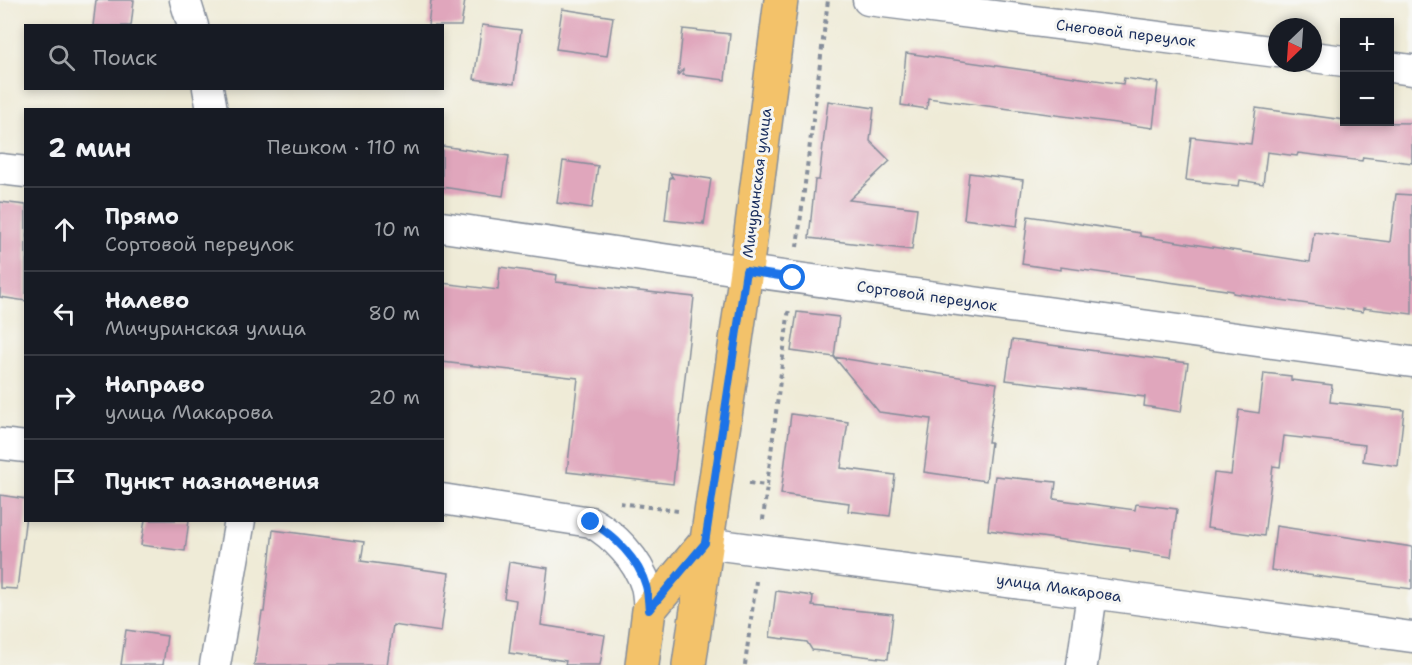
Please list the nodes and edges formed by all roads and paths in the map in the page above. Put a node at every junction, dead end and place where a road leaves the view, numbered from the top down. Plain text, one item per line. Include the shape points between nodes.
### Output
1 (184, 0) edge
2 (781, 0) edge
3 (828, 0) edge
4 (868, 0) edge
5 (191, 24) edge
6 (1268, 51) edge
7 (1322, 58) edge
8 (1340, 60) edge
9 (1394, 68) edge
10 (1412, 70) edge
11 (208, 90) edge
12 (212, 108) edge
13 (0, 169) edge
14 (24, 172) edge
15 (444, 227) edge
16 (746, 271) junction
17 (793, 278) junction
18 (1412, 362) edge
19 (0, 444) edge
20 (24, 447) edge
21 (444, 499) edge
22 (240, 522) edge
23 (705, 543) junction
24 (1092, 592) junction
25 (649, 610) junction
26 (1412, 637) edge
27 (215, 665) edge
28 (642, 665) edge
29 (689, 665) edge
30 (1082, 665) edge

1 - 5 street
2 - 16 main road, Мичуринская улица
3 - 17 path
4 - 6 street, Снеговой переулок
7 - 8 street
9 - 10 street
11 - 12 street
13 - 14 street
15 - 16 street, Сортовой переулок
16 - 17 street, Сортовой переулок
16 - 23 main road, Мичуринская улица
17 - 18 street, Сортовой переулок
19 - 20 street
21 - 25 street via 591,522 630,557 646,586
22 - 27 street
23 - 24 street, улица Макарова
23 - 25 main road
23 - 29 main road, Мичуринская улица
24 - 26 street, улица Макарова
24 - 30 street
25 - 28 main road

